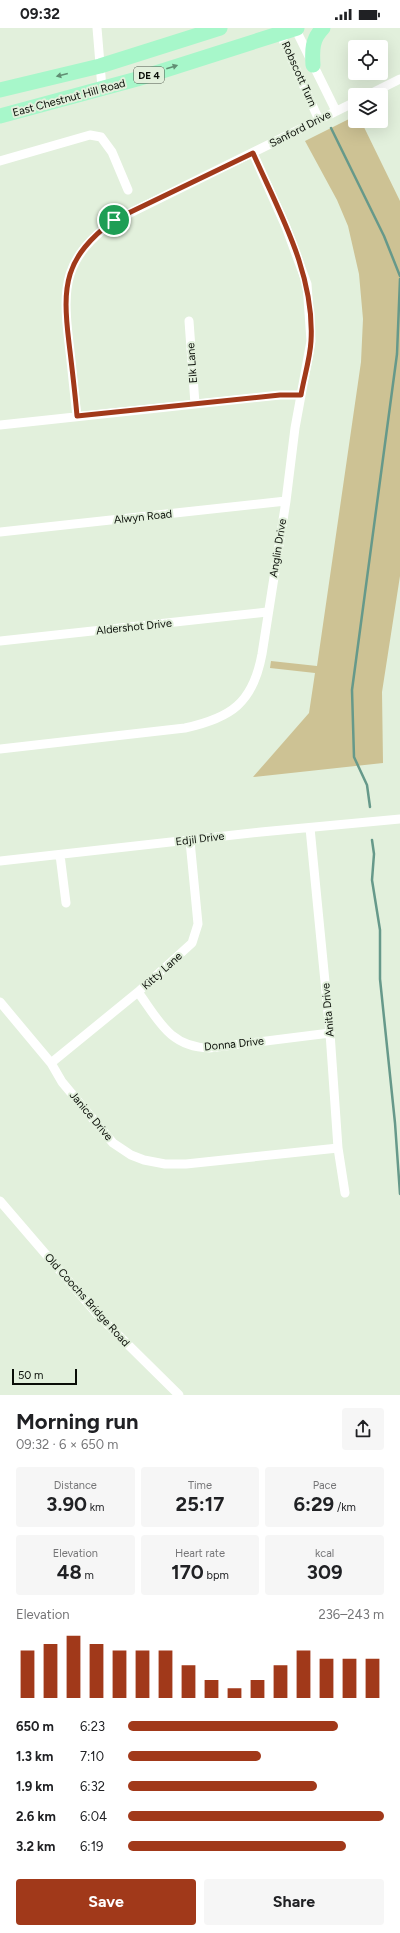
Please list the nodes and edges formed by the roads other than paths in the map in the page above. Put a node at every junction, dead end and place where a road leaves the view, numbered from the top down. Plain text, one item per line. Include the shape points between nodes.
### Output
1 (97, 28) edge
2 (220, 28) edge
3 (296, 28) edge
4 (323, 28) edge
5 (279, 31) edge
6 (313, 64) junction
7 (100, 66) junction
8 (400, 79) edge
9 (102, 88) junction
10 (382, 88) edge
11 (0, 90) edge
12 (348, 105) edge
13 (336, 111) junction
14 (0, 116) edge
15 (319, 120) junction
16 (253, 153) junction
17 (0, 161) edge
18 (128, 190) dead end
19 (189, 321) dead end
20 (301, 395) junction
21 (195, 404) junction
22 (77, 416) junction
23 (0, 425) edge
24 (286, 501) junction
25 (0, 532) edge
26 (267, 612) junction
27 (0, 641) edge
28 (0, 749) edge
29 (400, 819) edge
30 (310, 828) junction
31 (190, 840) junction
32 (60, 855) junction
33 (0, 861) edge
34 (66, 903) dead end
35 (138, 992) junction
36 (0, 1002) edge
37 (330, 1033) junction
38 (51, 1063) junction
39 (338, 1148) junction
40 (345, 1193) dead end
41 (0, 1201) edge
42 (179, 1395) edge

1 - 7 street
2 - 7 main road, East Chestnut Hill Road / DE 4
3 - 5 main road, East Chestnut Hill Road / DE 4
3 - 6 street, Robscott Turn
4 - 6 main road via 313,45
9 -> 5 main road, East Chestnut Hill Road / DE 4
5 - 15 street, Robscott Turn
6 - 13 street, Robscott Turn
7 - 9 street
7 -> 11 main road, East Chestnut Hill Road / DE 4
8 - 10 street
9 - 14 main road, East Chestnut Hill Road / DE 4
12 - 13 street, Sanford Drive
13 - 15 street, Sanford Drive
15 - 16 street, Sanford Drive
16 - 20 street, Anglin Drive via 286,227 307,284 311,341
16 - 22 street, Sanford Drive via 114,220 99,232 77,259 66,289 65,311
17 - 18 street via 90,135 101,138 112,152
19 - 21 street, Elk Lane
20 - 21 street
20 - 24 street, Anglin Drive
21 - 22 street
22 - 23 street
24 - 25 street, Alwyn Road
24 - 26 street, Anglin Drive
26 - 27 street, Aldershot Drive
26 - 28 street, Anglin Drive via 259,669 251,689 226,715 209,723 185,728
29 - 30 street, Edjil Drive
30 - 31 street, Edjil Drive
30 - 37 street, Anita Drive
31 - 32 street, Edjil Drive
31 - 35 street, Kitty Lane via 198,912 196,934 184,952
32 - 33 street, Edjil Drive
32 - 34 street
35 - 37 street, Donna Drive via 174,1037 183,1044 196,1047 209,1048
35 - 38 street, Kitty Lane
36 - 38 street, Janice Drive
37 - 39 street, Anita Drive
38 - 39 street, Janice Drive via 62,1082 113,1143 144,1160 186,1164
39 - 40 street, Anita Drive
41 - 42 street, Old Coochs Bridge Road via 98,1316

